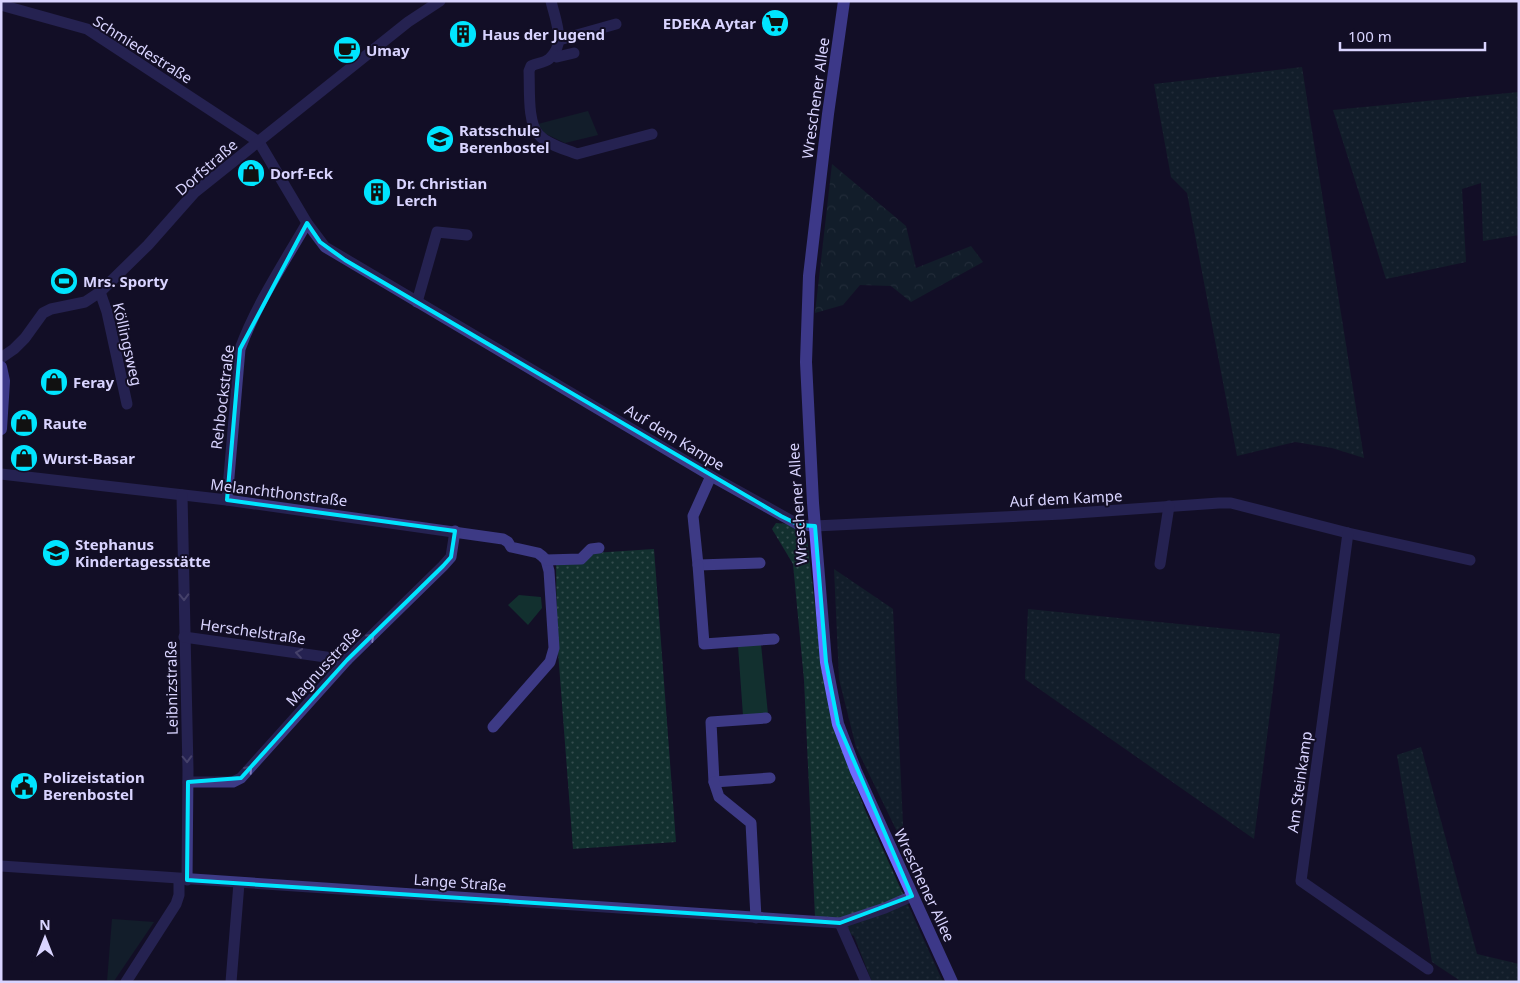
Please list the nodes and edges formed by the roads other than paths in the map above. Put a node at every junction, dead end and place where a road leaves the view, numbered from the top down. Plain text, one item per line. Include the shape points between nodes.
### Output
1 (440, 1) edge
2 (551, 1) edge
3 (844, 1) edge
4 (1, 5) edge
5 (616, 24) dead end
6 (559, 40) junction
7 (574, 53) dead end
8 (553, 55) junction
9 (652, 134) dead end
10 (259, 142) junction
11 (308, 222) junction
12 (467, 235) dead end
13 (100, 292) junction
14 (417, 302) junction
15 (1, 358) edge
16 (1, 367) edge
17 (127, 404) dead end
18 (1, 429) edge
19 (1, 474) edge
20 (711, 476) junction
21 (182, 496) junction
22 (227, 500) junction
23 (1169, 506) junction
24 (815, 526) junction
25 (455, 532) junction
26 (1348, 533) junction
27 (599, 548) dead end
28 (546, 560) junction
29 (1470, 560) dead end
30 (760, 563) dead end
31 (1160, 564) dead end
32 (698, 565) junction
33 (184, 637) junction
34 (774, 639) dead end
35 (347, 660) junction
36 (766, 718) dead end
37 (493, 727) dead end
38 (770, 778) dead end
39 (188, 782) junction
40 (714, 782) junction
41 (1, 866) edge
42 (183, 879) junction
43 (239, 883) junction
44 (912, 896) junction
45 (756, 918) junction
46 (840, 923) junction
47 (1428, 969) dead end
48 (126, 982) edge
49 (230, 982) edge
50 (866, 982) edge
51 (952, 982) edge

1 - 10 street, Dorfstraße via 408,22
2 - 6 street
3 - 24 street, Wreschener Allee via 809,276 806,362
4 - 10 street, Schmiedestraße via 87,29
5 - 6 street
6 - 8 street
7 - 8 street
8 - 9 street via 531,66 529,71 531,120 540,136 577,154
10 - 11 street, Auf dem Kampe
10 - 13 street, Dorfstraße via 194,193
11 - 14 street, Auf dem Kampe via 326,247
11 - 22 street, Rehbockstraße via 265,297 240,349
12 - 14 street via 437,232
13 - 15 street, Dorfstraße via 77,305 43,313 25,338
13 - 17 street, Köllingsweg
14 - 20 street, Auf dem Kampe
16 - 18 street via 4,381
19 - 21 street, Melanchthonstraße
20 - 24 street, Auf dem Kampe via 799,525
20 - 32 street via 693,516
21 - 22 street, Melanchthonstraße
21 -> 33 street, Leibnizstraße
22 - 25 street, Melanchthonstraße
23 - 24 street, Auf dem Kampe
23 - 26 street, Auf dem Kampe via 1231,503
23 - 31 street
24 - 44 street, Wreschener Allee via 826,662 838,724
25 - 28 street, Melanchthonstraße via 503,538 512,547 538,553
35 -> 25 street, Magnusstraße via 444,566 451,557
26 - 29 street, Auf dem Kampe
26 - 47 street, Am Steinkamp via 1301,881
27 - 28 street, Melanchthonstraße via 591,549 581,559
28 - 37 street via 553,655
30 - 32 street
32 - 34 street via 704,644
35 -> 33 street, Herschelstraße
33 -> 39 street, Leibnizstraße
39 -> 35 street, Magnusstraße via 233,782 242,778
36 - 40 street via 711,722
38 - 40 street
39 - 42 street, Leibnizstraße
40 - 45 street via 719,798 751,823
41 - 42 street, Lange Straße
42 - 43 street, Lange Straße
42 - 48 street, Leibnizstraße via 176,904
43 - 45 street, Lange Straße
43 - 49 street
44 - 46 street, Lange Straße
44 - 51 street, Wreschener Allee
45 - 46 street, Lange Straße
46 - 50 street

